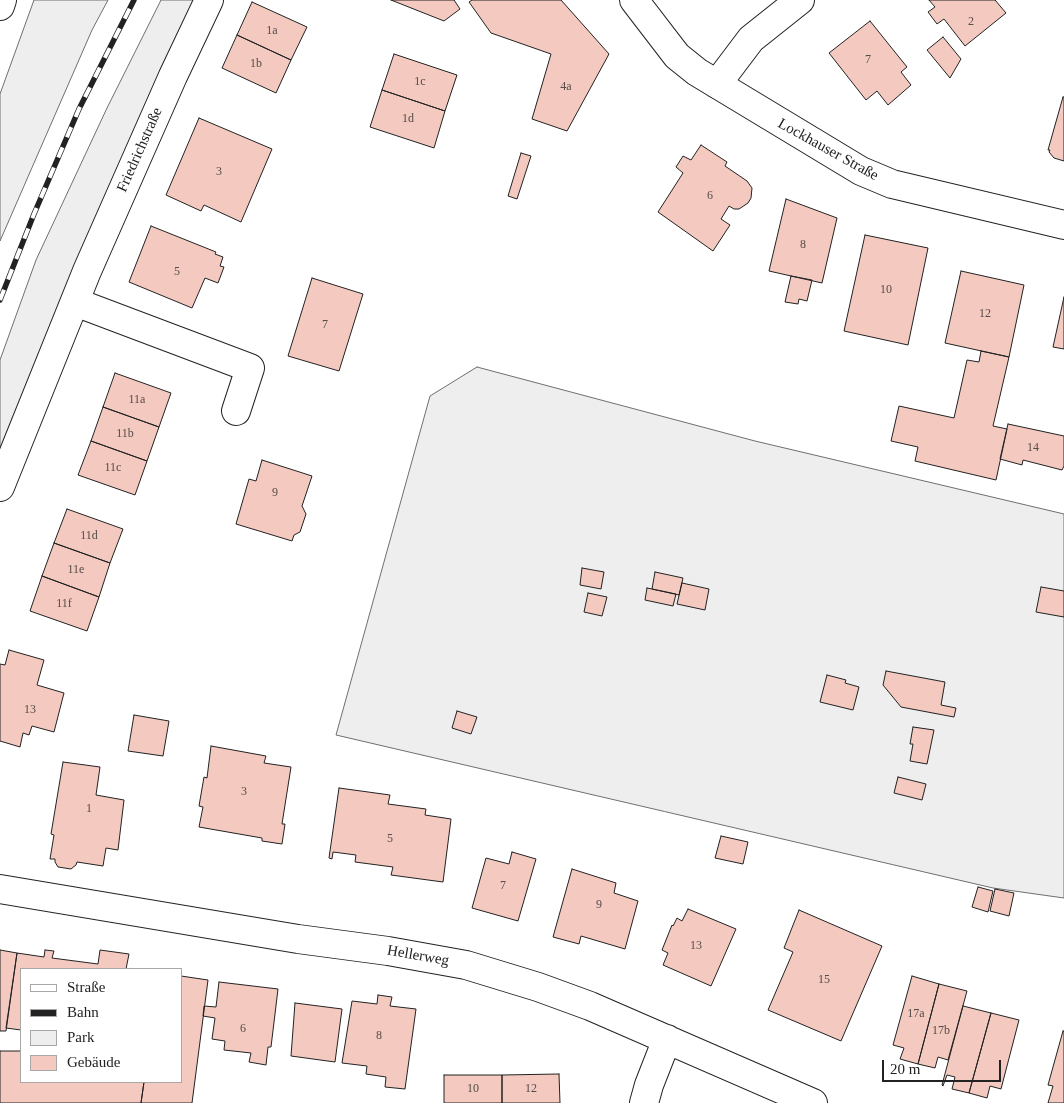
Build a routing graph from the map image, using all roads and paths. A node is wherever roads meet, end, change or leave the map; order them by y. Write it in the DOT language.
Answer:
graph roads {
  1 [pos="2,0"];
  2 [pos="209,0"];
  3 [pos="634,0"];
  4 [pos="800,0"];
  5 [pos="0,6"];
  6 [pos="717,84"];
  7 [pos="1064,225"];
  8 [pos="75,302"];
  9 [pos="236,410"];
  10 [pos="0,486"];
  11 [pos="0,888"];
  12 [pos="667,1038"];
  13 [pos="644,1103"];
  14 [pos="813,1103"];
  1 -- 5 [label="street"];
  2 -- 8 [label="street, Friedrichstraße"];
  3 -- 6 [label="street, Lockhauser Straße"];
  4 -- 6 [label="street"];
  6 -- 7 [label="street, Lockhauser Straße"];
  8 -- 9 [label="street"];
  8 -- 10 [label="street, Friedrichstraße"];
  11 -- 12 [label="street, Hellerweg"];
  12 -- 13 [label="street"];
  12 -- 14 [label="street, Hellerweg"];
}
